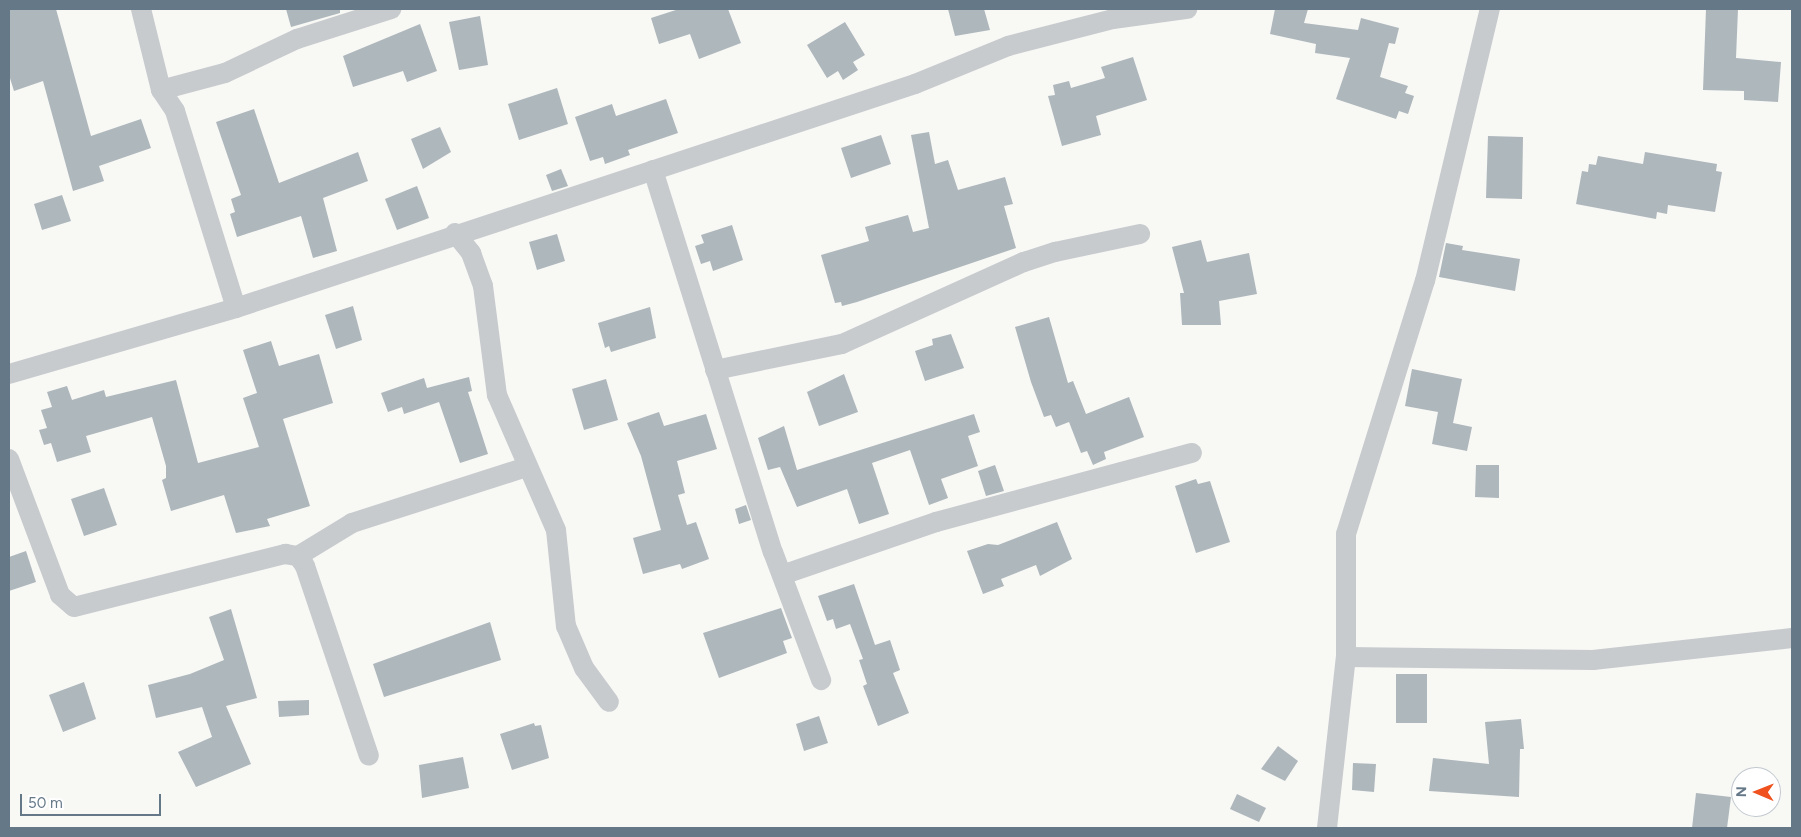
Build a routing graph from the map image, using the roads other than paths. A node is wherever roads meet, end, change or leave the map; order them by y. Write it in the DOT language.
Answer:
graph roads {
  1 [pos="141,9"];
  2 [pos="391,9"];
  3 [pos="1187,9"];
  4 [pos="1490,9"];
  5 [pos="161,90"];
  6 [pos="653,170"];
  7 [pos="455,233"];
  8 [pos="1140,234"];
  9 [pos="236,308"];
  10 [pos="715,370"];
  11 [pos="9,374"];
  12 [pos="1192,453"];
  13 [pos="9,459"];
  14 [pos="526,467"];
  15 [pos="298,556"];
  16 [pos="782,575"];
  17 [pos="1792,638"];
  18 [pos="1346,657"];
  19 [pos="821,680"];
  20 [pos="609,702"];
  21 [pos="370,756"];
  22 [pos="1326,828"];
  1 -- 5 [label="street"];
  2 -- 5 [label="street"];
  3 -- 6 [label="street"];
  4 -- 18 [label="street"];
  5 -- 9 [label="street"];
  6 -- 7 [label="street"];
  6 -- 10 [label="street"];
  7 -- 9 [label="street"];
  7 -- 14 [label="street"];
  8 -- 10 [label="street"];
  9 -- 11 [label="street"];
  10 -- 16 [label="street"];
  12 -- 16 [label="street"];
  13 -- 15 [label="street"];
  14 -- 15 [label="street"];
  14 -- 20 [label="street"];
  15 -- 21 [label="street"];
  16 -- 19 [label="street"];
  17 -- 18 [label="street"];
  18 -- 22 [label="street"];
}
